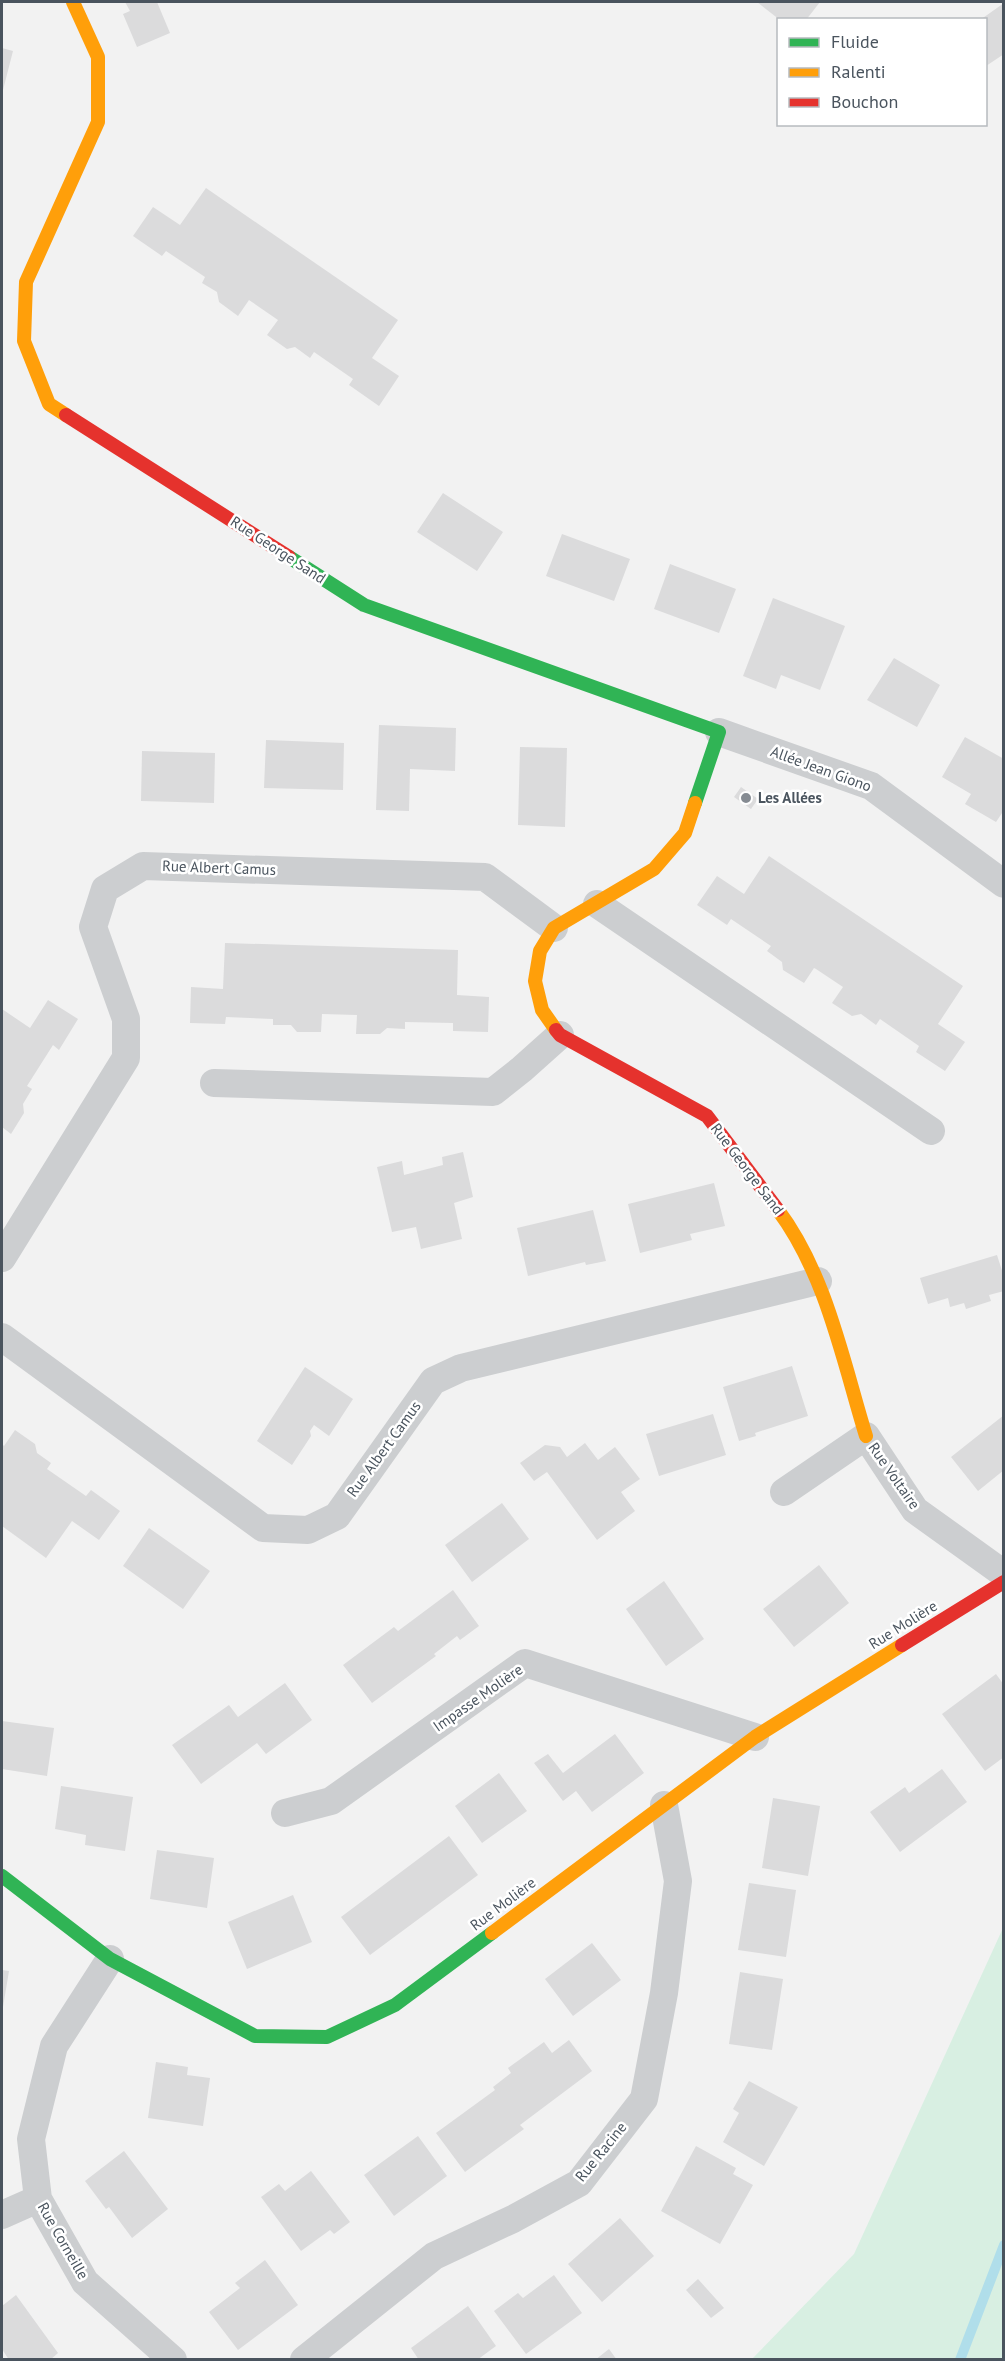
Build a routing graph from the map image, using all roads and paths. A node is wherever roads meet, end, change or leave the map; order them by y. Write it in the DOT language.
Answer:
graph roads {
  1 [pos="73,2"];
  2 [pos="718,732"];
  3 [pos="1004,884"];
  4 [pos="597,904"];
  5 [pos="554,928"];
  6 [pos="561,1035"];
  7 [pos="214,1083"];
  8 [pos="931,1131"];
  9 [pos="2,1257"];
  10 [pos="818,1281"];
  11 [pos="2,1337"];
  12 [pos="866,1436"];
  13 [pos="784,1492"];
  14 [pos="1004,1574"];
  15 [pos="1004,1582"];
  16 [pos="755,1737"];
  17 [pos="664,1805"];
  18 [pos="285,1813"];
  19 [pos="2,1876"];
  20 [pos="110,1959"];
  21 [pos="38,2199"];
  22 [pos="2,2215"];
  23 [pos="173,2360"];
  24 [pos="304,2360"];
  1 -- 2 [label="street, Rue George Sand"];
  2 -- 3 [label="street, Allée Jean Giono"];
  2 -- 4 [label="street"];
  4 -- 5 [label="street"];
  4 -- 8 [label="street"];
  5 -- 6 [label="street, Rue George Sand"];
  5 -- 9 [label="street, Rue Albert Camus"];
  6 -- 7 [label="street"];
  6 -- 10 [label="street, Rue George Sand"];
  10 -- 11 [label="street, Rue Albert Camus"];
  10 -- 12 [label="street, Rue George Sand"];
  12 -- 13 [label="street, Rue Voltaire"];
  12 -- 14 [label="street, Rue Voltaire"];
  15 -- 16 [label="street, Rue Molière"];
  16 -- 17 [label="street, Rue Molière"];
  16 -- 18 [label="street, Impasse Molière"];
  17 -- 20 [label="street, Rue Molière"];
  17 -- 24 [label="street, Rue Racine"];
  19 -- 20 [label="street, Rue Molière"];
  20 -- 21 [label="street, Rue Corneille"];
  21 -- 22 [label="street"];
  21 -- 23 [label="street, Rue Corneille"];
}
